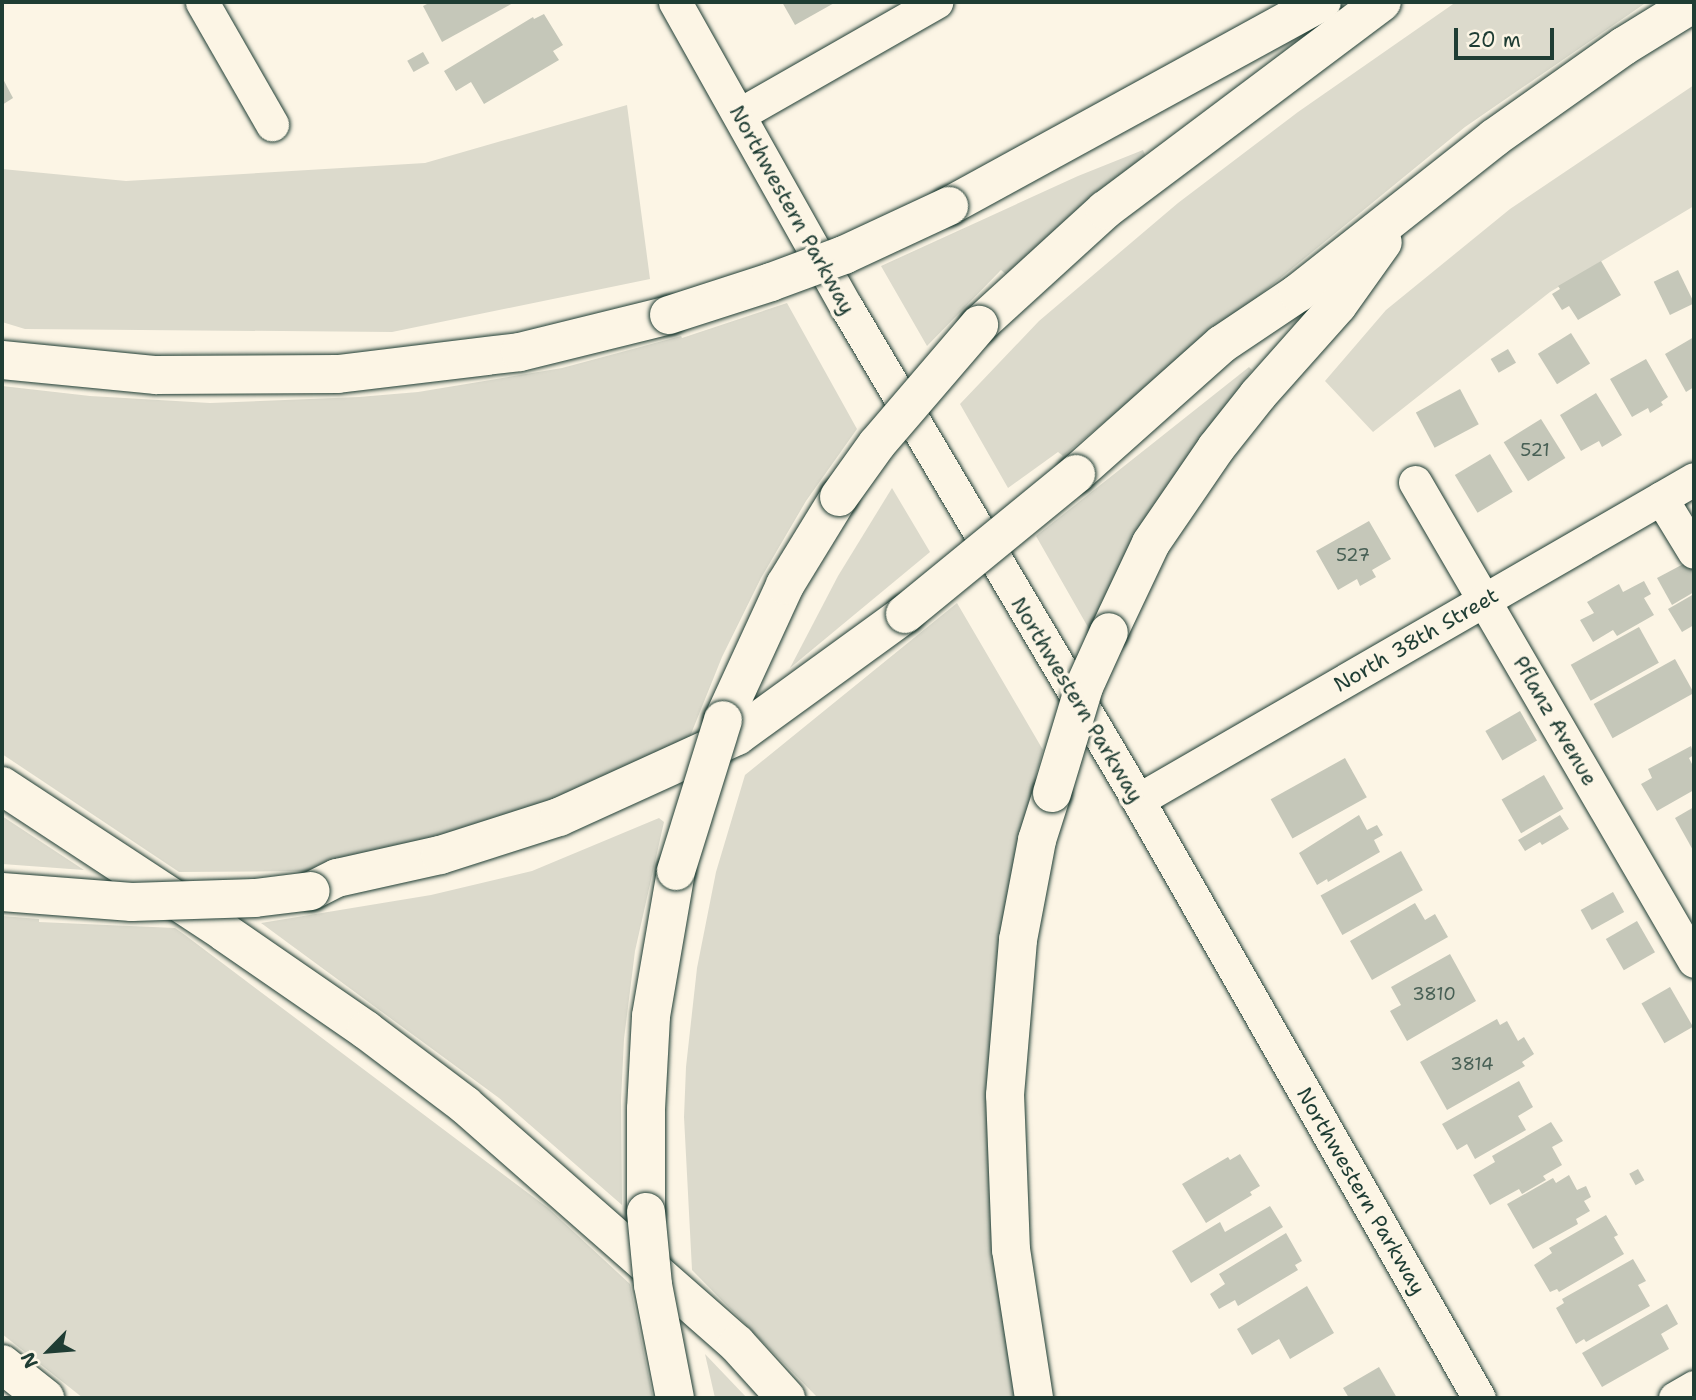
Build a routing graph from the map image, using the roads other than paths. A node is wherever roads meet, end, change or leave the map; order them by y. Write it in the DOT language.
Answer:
graph roads {
  1 [pos="202,2"];
  2 [pos="675,2"];
  3 [pos="936,2"];
  4 [pos="1322,2"];
  5 [pos="1382,2"];
  6 [pos="1694,3"];
  7 [pos="740,114"];
  8 [pos="272,124"];
  9 [pos="1411,204"];
  10 [pos="2,360"];
  11 [pos="1694,479"];
  12 [pos="1415,482"];
  13 [pos="1661,498"];
  14 [pos="1694,552"];
  15 [pos="1484,600"];
  16 [pos="2,786"];
  17 [pos="1138,800"];
  18 [pos="2,806"];
  19 [pos="2,892"];
  20 [pos="1694,961"];
  21 [pos="2,1364"];
  22 [pos="1694,1387"];
  23 [pos="45,1398"];
  24 [pos="675,1398"];
  25 [pos="758,1398"];
  26 [pos="786,1398"];
  27 [pos="1034,1398"];
  28 [pos="1479,1398"];
  29 [pos="1675,1398"];
  1 -- 8 [label="street"];
  2 -- 7 [label="street, Northwestern Parkway"];
  3 -- 7 [label="street"];
  4 -- 10 [label="highway, bridge"];
  5 -- 24 [label="highway, bridge"];
  6 -- 9 [label="highway"];
  7 -- 17 [label="street, Northwestern Parkway"];
  9 -- 19 [label="highway, bridge"];
  9 -- 27 [label="highway, bridge"];
  11 -- 13 [label="street, North 38th Street"];
  12 -- 15 [label="street, Pflanz Avenue"];
  13 -- 14 [label="street"];
  13 -- 15 [label="street, North 38th Street"];
  15 -- 17 [label="street, North 38th Street"];
  15 -- 20 [label="street, Pflanz Avenue"];
  16 -- 26 [label="highway"];
  17 -- 28 [label="street, Northwestern Parkway"];
  18 -- 25 [label="highway"];
  21 -- 23 [label="highway"];
  22 -- 29 [label="street"];
}
